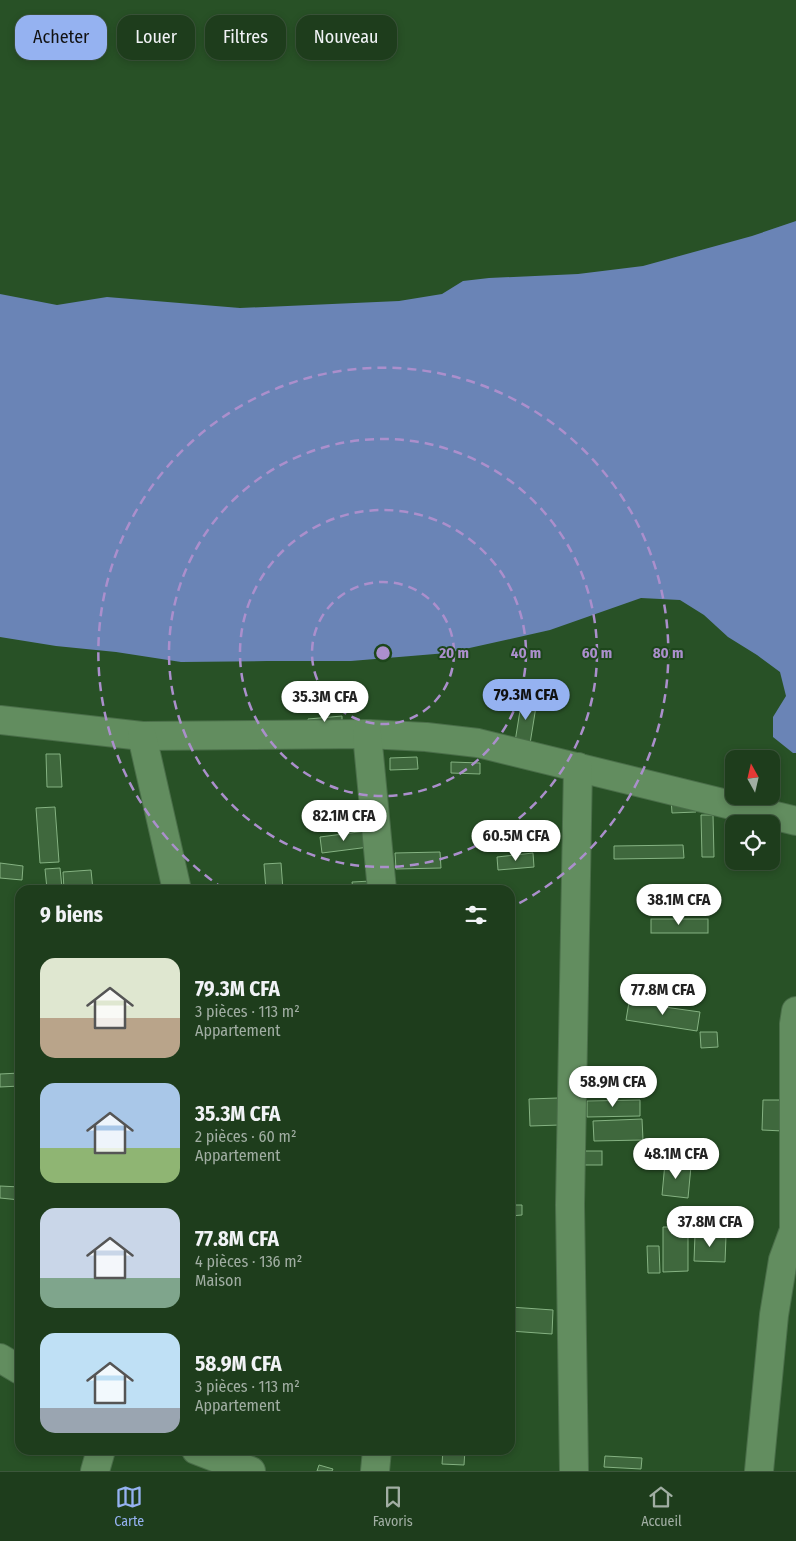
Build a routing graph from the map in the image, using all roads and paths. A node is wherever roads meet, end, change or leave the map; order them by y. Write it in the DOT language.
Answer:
graph roads {
  1 [pos="0,720"];
  2 [pos="366,734"];
  3 [pos="142,736"];
  4 [pos="578,767"];
  5 [pos="796,821"];
  6 [pos="176,885"];
  7 [pos="381,885"];
  8 [pos="796,1011"];
  9 [pos="795,1230"];
  10 [pos="0,1358"];
  11 [pos="15,1367"];
  12 [pos="100,1455"];
  13 [pos="209,1455"];
  14 [pos="377,1455"];
  15 [pos="95,1471"];
  16 [pos="251,1471"];
  17 [pos="375,1471"];
  18 [pos="574,1471"];
  19 [pos="759,1471"];
  1 -- 3 [label="street"];
  2 -- 3 [label="street"];
  2 -- 4 [label="street"];
  2 -- 7 [label="street"];
  3 -- 6 [label="street"];
  4 -- 5 [label="street"];
  4 -- 18 [label="street"];
  8 -- 9 [label="street"];
  9 -- 19 [label="street"];
  10 -- 11 [label="street"];
  12 -- 15 [label="street"];
  13 -- 16 [label="street"];
  14 -- 17 [label="street"];
}
